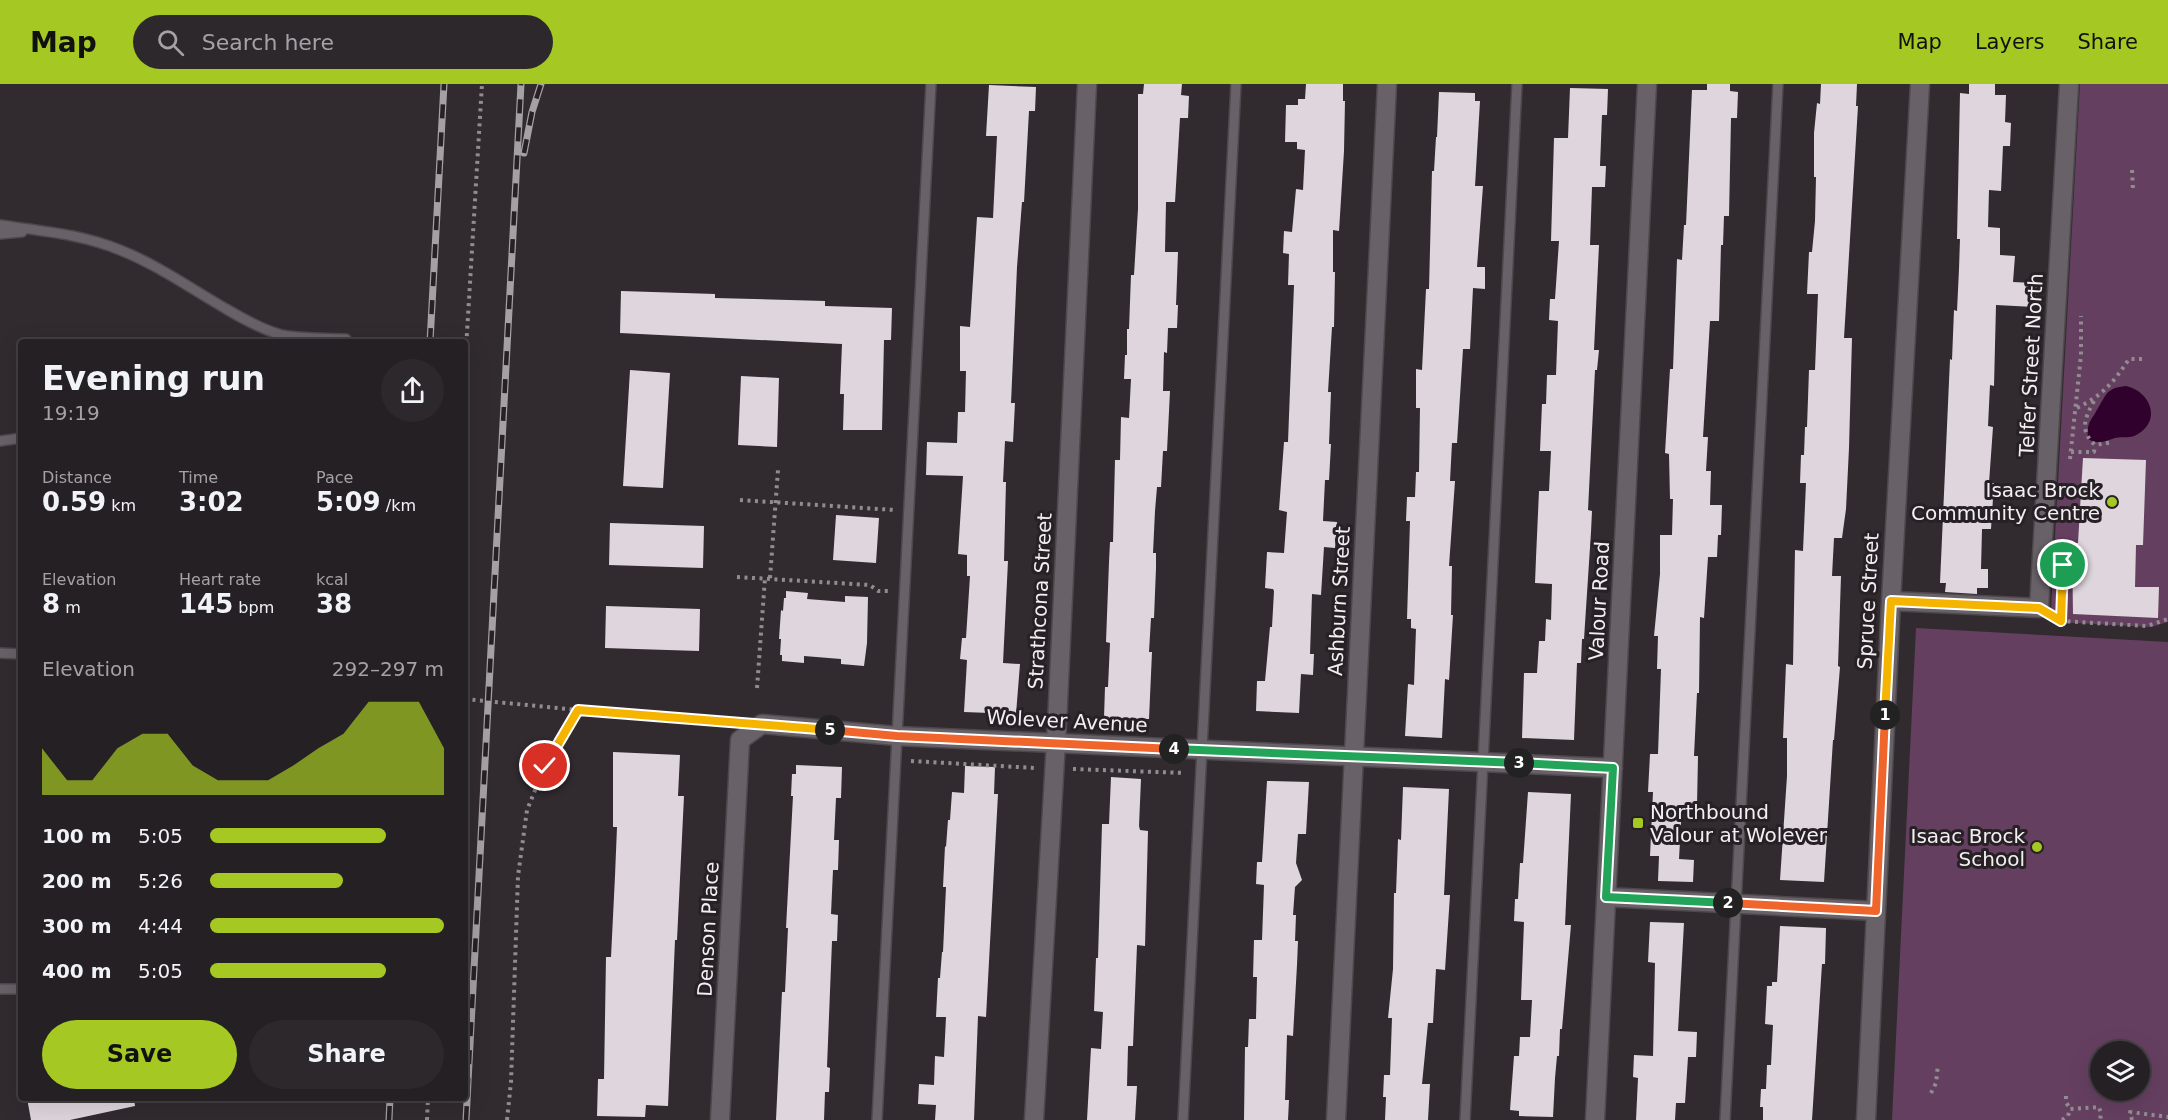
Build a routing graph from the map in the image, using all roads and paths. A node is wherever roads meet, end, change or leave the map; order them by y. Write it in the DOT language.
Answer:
graph roads {
  1 [pos="482,84"];
  2 [pos="931,84"];
  3 [pos="1087,84"];
  4 [pos="1236,84"];
  5 [pos="1387,84"];
  6 [pos="1517,84"];
  7 [pos="1647,84"];
  8 [pos="1778,84"];
  9 [pos="1920,84"];
  10 [pos="2069,84"];
  11 [pos="2132,170"];
  12 [pos="2133,190"];
  13 [pos="0,225"];
  14 [pos="37,230"];
  15 [pos="0,234"];
  16 [pos="2081,316"];
  17 [pos="346,339"];
  18 [pos="467,339"];
  19 [pos="2145,359"];
  20 [pos="2094,401"];
  21 [pos="2076,408"];
  22 [pos="18,438"];
  23 [pos="0,441"];
  24 [pos="2113,442"];
  25 [pos="2095,445"];
  26 [pos="2071,452"];
  27 [pos="2069,460"];
  28 [pos="778,470"];
  29 [pos="740,500"];
  30 [pos="776,503"];
  31 [pos="909,511"];
  32 [pos="736,577"];
  33 [pos="768,578"];
  34 [pos="904,599"];
  35 [pos="2062,599"];
  36 [pos="1891,601"];
  37 [pos="2039,608"];
  38 [pos="2168,619"];
  39 [pos="2061,621"];
  40 [pos="0,653"];
  41 [pos="18,654"];
  42 [pos="757,688"];
  43 [pos="468,699"];
  44 [pos="578,710"];
  45 [pos="762,724"];
  46 [pos="897,736"];
  47 [pos="1056,742"];
  48 [pos="1201,750"];
  49 [pos="1354,756"];
  50 [pos="1483,761"];
  51 [pos="1613,768"];
  52 [pos="1606,897"];
  53 [pos="1736,904"];
  54 [pos="1876,911"];
  55 [pos="0,989"];
  56 [pos="18,989"];
  57 [pos="1938,1065"];
  58 [pos="1931,1093"];
  59 [pos="2066,1096"];
  60 [pos="428,1101"];
  61 [pos="2070,1109"];
  62 [pos="2168,1117"];
  63 [pos="427,1120"];
  64 [pos="507,1120"];
  65 [pos="720,1120"];
  66 [pos="877,1120"];
  67 [pos="1035,1120"];
  68 [pos="1183,1120"];
  69 [pos="1336,1120"];
  70 [pos="1465,1120"];
  71 [pos="1595,1120"];
  72 [pos="1725,1120"];
  73 [pos="1866,1120"];
  74 [pos="2062,1120"];
  75 [pos="2100,1120"];
  76 [pos="2132,1120"];
  1 -- 18 [label="path"];
  2 -- 31 [label="lane"];
  3 -- 47 [label="street, Strathcona Street"];
  4 -- 48 [label="lane"];
  5 -- 49 [label="street, Ashburn Street"];
  6 -- 50 [label="lane"];
  7 -- 51 [label="street, Valour Road"];
  8 -- 53 [label="lane"];
  9 -- 36 [label="street, Spruce Street"];
  10 -- 37 [label="street, Telfer Street North"];
  11 -- 12 [label="path"];
  13 -- 14 [label="lane"];
  14 -- 15 [label="lane"];
  14 -- 17 [label="lane"];
  16 -- 21 [label="path"];
  19 -- 21 [label="path"];
  20 -- 25 [label="path"];
  21 -- 26 [label="path"];
  22 -- 23 [label="lane"];
  24 -- 25 [label="path"];
  25 -- 26 [label="path"];
  26 -- 27 [label="path"];
  28 -- 30 [label="path"];
  29 -- 30 [label="path"];
  30 -- 31 [label="path"];
  30 -- 33 [label="path"];
  31 -- 34 [label="lane"];
  32 -- 33 [label="path"];
  33 -- 34 [label="path"];
  33 -- 42 [label="path"];
  34 -- 46 [label="lane"];
  35 -- 39 [label="path"];
  36 -- 37 [label="street"];
  36 -- 54 [label="street, Spruce Street"];
  37 -- 39 [label="path"];
  38 -- 39 [label="path"];
  40 -- 41 [label="lane"];
  43 -- 44 [label="path"];
  44 -- 45 [label="path"];
  44 -- 64 [label="path"];
  45 -- 46 [label="street, Wolever Avenue"];
  45 -- 65 [label="street, Denson Place"];
  46 -- 47 [label="street, Wolever Avenue"];
  46 -- 66 [label="lane"];
  47 -- 48 [label="street, Wolever Avenue"];
  47 -- 67 [label="street, Strathcona Street"];
  48 -- 49 [label="street, Wolever Avenue"];
  48 -- 68 [label="lane"];
  49 -- 50 [label="street, Wolever Avenue"];
  49 -- 69 [label="street, Ashburn Street"];
  50 -- 51 [label="street, Wolever Avenue"];
  50 -- 70 [label="lane"];
  51 -- 52 [label="street, Valour Road"];
  52 -- 53 [label="street"];
  52 -- 71 [label="street, Valour Road"];
  53 -- 54 [label="street"];
  53 -- 72 [label="lane"];
  54 -- 73 [label="street, Spruce Street"];
  55 -- 56 [label="lane"];
  57 -- 58 [label="path"];
  59 -- 61 [label="path"];
  60 -- 63 [label="path"];
  61 -- 74 [label="path"];
  61 -- 75 [label="path"];
  62 -- 76 [label="path"];
}
